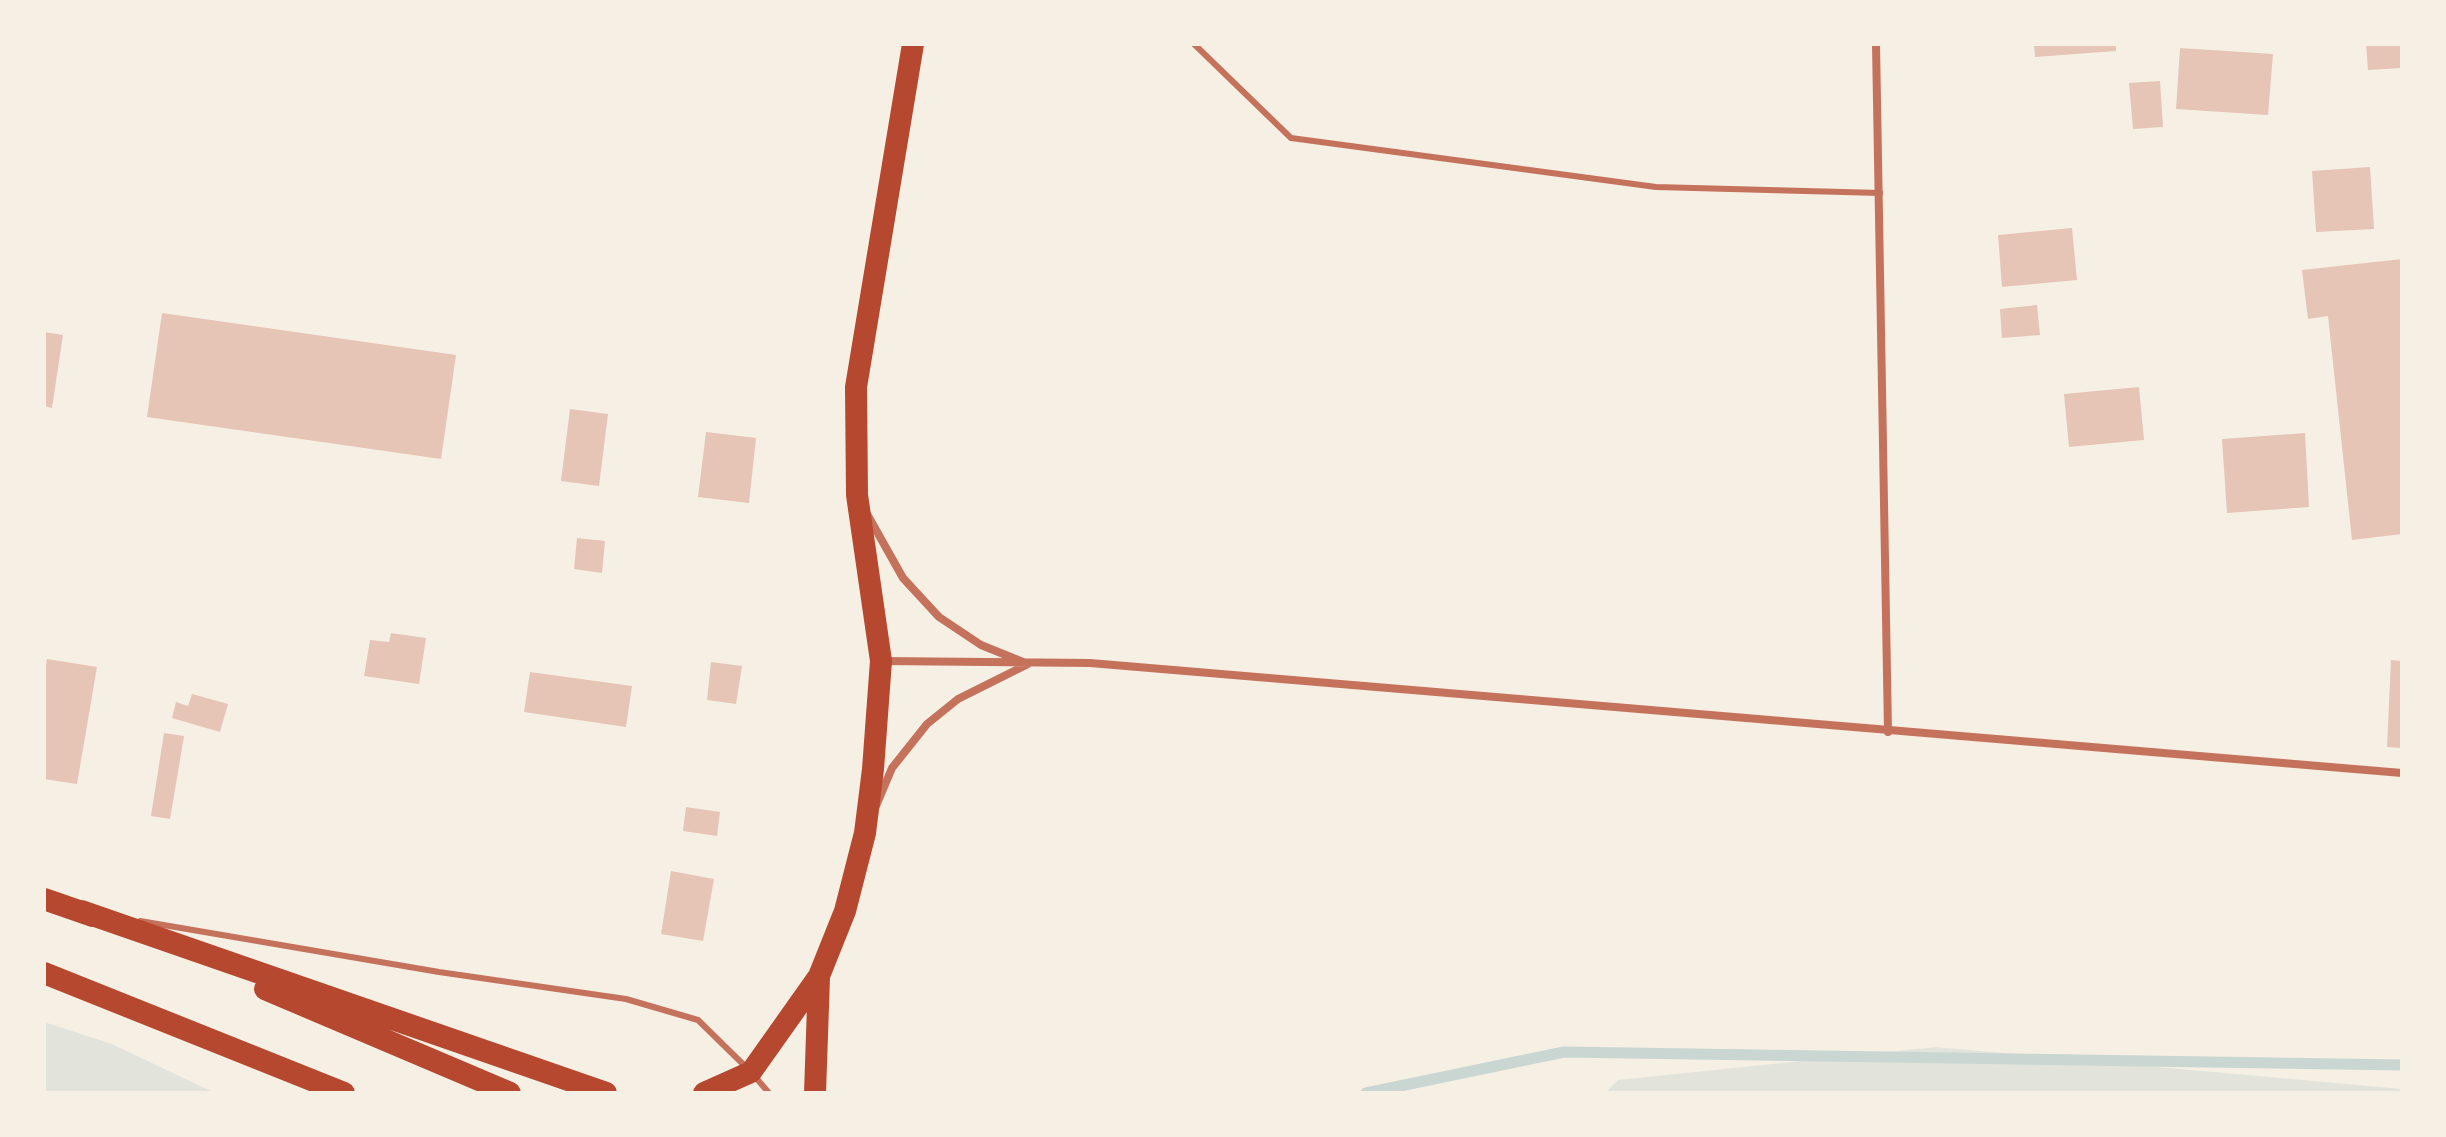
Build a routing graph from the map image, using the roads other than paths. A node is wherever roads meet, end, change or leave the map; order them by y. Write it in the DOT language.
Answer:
graph roads {
  1 [pos="913,44"];
  2 [pos="1194,44"];
  3 [pos="1876,44"];
  4 [pos="1880,193"];
  5 [pos="857,495"];
  6 [pos="881,661"];
  7 [pos="1028,664"];
  8 [pos="1888,732"];
  9 [pos="2402,773"];
  10 [pos="865,833"];
  11 [pos="44,899"];
  12 [pos="81,911"];
  13 [pos="44,973"];
  14 [pos="819,976"];
  15 [pos="751,1072"];
  16 [pos="344,1093"];
  17 [pos="510,1093"];
  18 [pos="606,1093"];
  19 [pos="704,1093"];
  20 [pos="769,1093"];
  21 [pos="815,1093"];
  1 -- 5 [label="highway"];
  2 -- 4 [label="lane"];
  3 -- 4 [label="street"];
  4 -- 8 [label="street"];
  5 -- 6 [label="highway"];
  5 -- 7 [label="street"];
  6 -- 7 [label="street"];
  6 -- 10 [label="highway"];
  7 -- 8 [label="street"];
  7 -- 10 [label="street"];
  8 -- 9 [label="street"];
  10 -- 14 [label="highway"];
  11 -- 12 [label="highway"];
  12 -- 15 [label="lane"];
  12 -- 17 [label="highway"];
  12 -- 18 [label="highway"];
  13 -- 16 [label="highway"];
  14 -- 15 [label="highway"];
  14 -- 21 [label="highway"];
  15 -- 19 [label="highway"];
  15 -- 20 [label="lane"];
}
